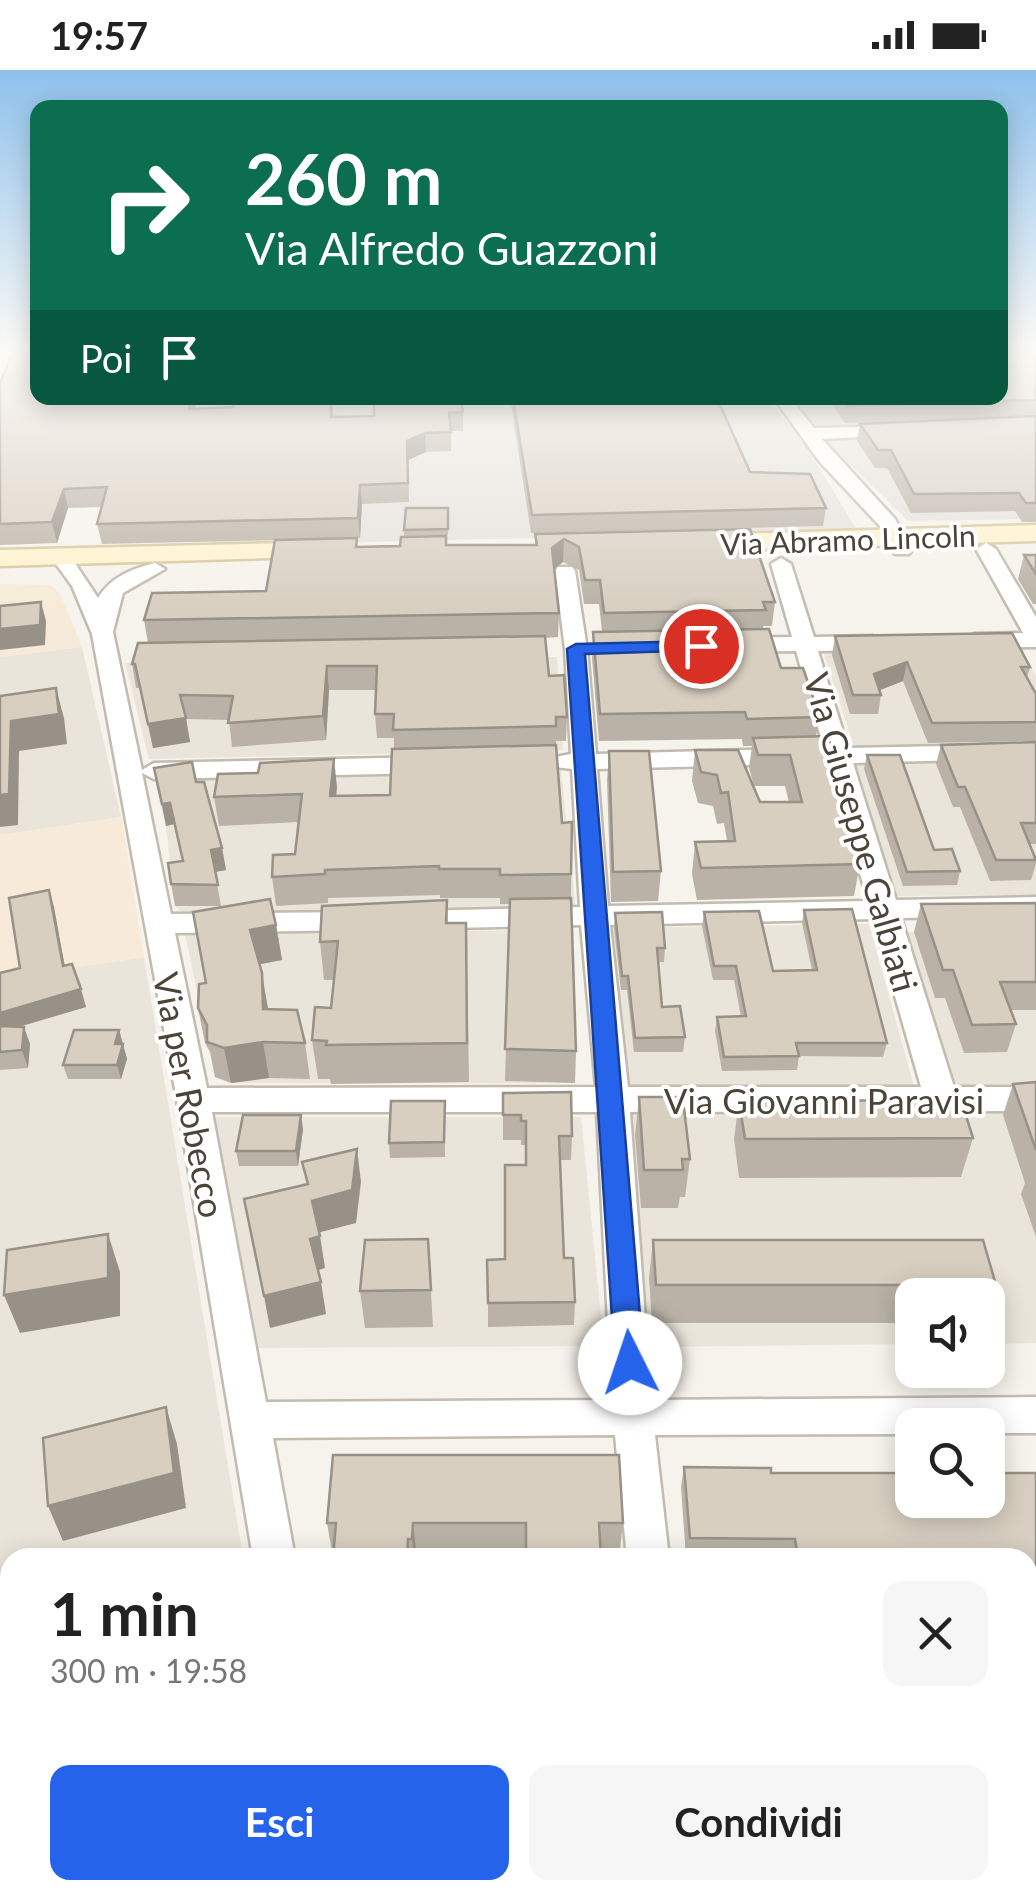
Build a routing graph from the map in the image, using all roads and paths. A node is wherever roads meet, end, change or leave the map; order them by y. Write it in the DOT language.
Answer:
graph roads {
  1 [pos="810,437"];
  2 [pos="1036,536"];
  3 [pos="899,544"];
  4 [pos="1036,547"];
  5 [pos="986,549"];
  6 [pos="677,550"];
  7 [pos="562,556"];
  8 [pos="0,558"];
  9 [pos="68,564"];
  10 [pos="782,564"];
  11 [pos="155,569"];
  12 [pos="0,573"];
  13 [pos="1036,638"];
  14 [pos="900,642"];
  15 [pos="958,642"];
  16 [pos="808,644"];
  17 [pos="710,646"];
  18 [pos="112,649"];
  19 [pos="1036,752"];
  20 [pos="836,756"];
  21 [pos="548,762"];
  22 [pos="582,762"];
  23 [pos="450,764"];
  24 [pos="132,771"];
  25 [pos="1036,906"];
  26 [pos="883,909"];
  27 [pos="594,917"];
  28 [pos="158,924"];
  29 [pos="942,1099"];
  30 [pos="1036,1099"];
  31 [pos="193,1100"];
  32 [pos="613,1101"];
  33 [pos="1036,1415"];
  34 [pos="633,1418"];
  35 [pos="249,1420"];
  36 [pos="272,1548"];
  37 [pos="647,1548"];
  1 -- 3 [label="street"];
  2 -- 3 [label="main road, Via Abramo Lincoln"];
  2 -- 5 [label="main road"];
  3 -- 5 [label="main road, Via Abramo Lincoln"];
  3 -- 6 [label="main road, Via Abramo Lincoln"];
  4 -- 5 [label="main road, Via Abramo Lincoln"];
  5 -- 13 [label="street"];
  7 -- 22 [label="street"];
  8 -- 9 [label="main road"];
  9 -- 11 [label="main road"];
  9 -- 11 [label="main road"];
  9 -- 12 [label="main road"];
  9 -- 18 [label="street, Via per Robecco"];
  10 -- 16 [label="street, Via Giuseppe Galbiati"];
  11 -- 18 [label="street, Via per Robecco"];
  13 -- 15 [label="street"];
  14 -- 16 [label="street"];
  16 -- 17 [label="street"];
  16 -- 20 [label="street, Via Giuseppe Galbiati"];
  18 -- 24 [label="street, Via per Robecco"];
  19 -- 20 [label="street"];
  20 -- 22 [label="street"];
  20 -- 26 [label="street, Via Giuseppe Galbiati"];
  21 -- 22 [label="street"];
  22 -- 27 [label="street"];
  23 -- 24 [label="street"];
  24 -- 28 [label="street, Via per Robecco"];
  25 -- 26 [label="street"];
  26 -- 27 [label="street"];
  26 -- 29 [label="street, Via Giuseppe Galbiati"];
  27 -- 28 [label="street"];
  27 -- 32 [label="street"];
  28 -- 31 [label="street, Via per Robecco"];
  29 -- 30 [label="street, Via Giovanni Paravisi"];
  29 -- 32 [label="street, Via Giovanni Paravisi"];
  31 -- 32 [label="street, Via Giovanni Paravisi"];
  31 -- 35 [label="street, Via per Robecco"];
  32 -- 34 [label="street"];
  33 -- 34 [label="street"];
  34 -- 35 [label="street"];
  34 -- 37 [label="street"];
  35 -- 36 [label="street, Via per Robecco"];
}
